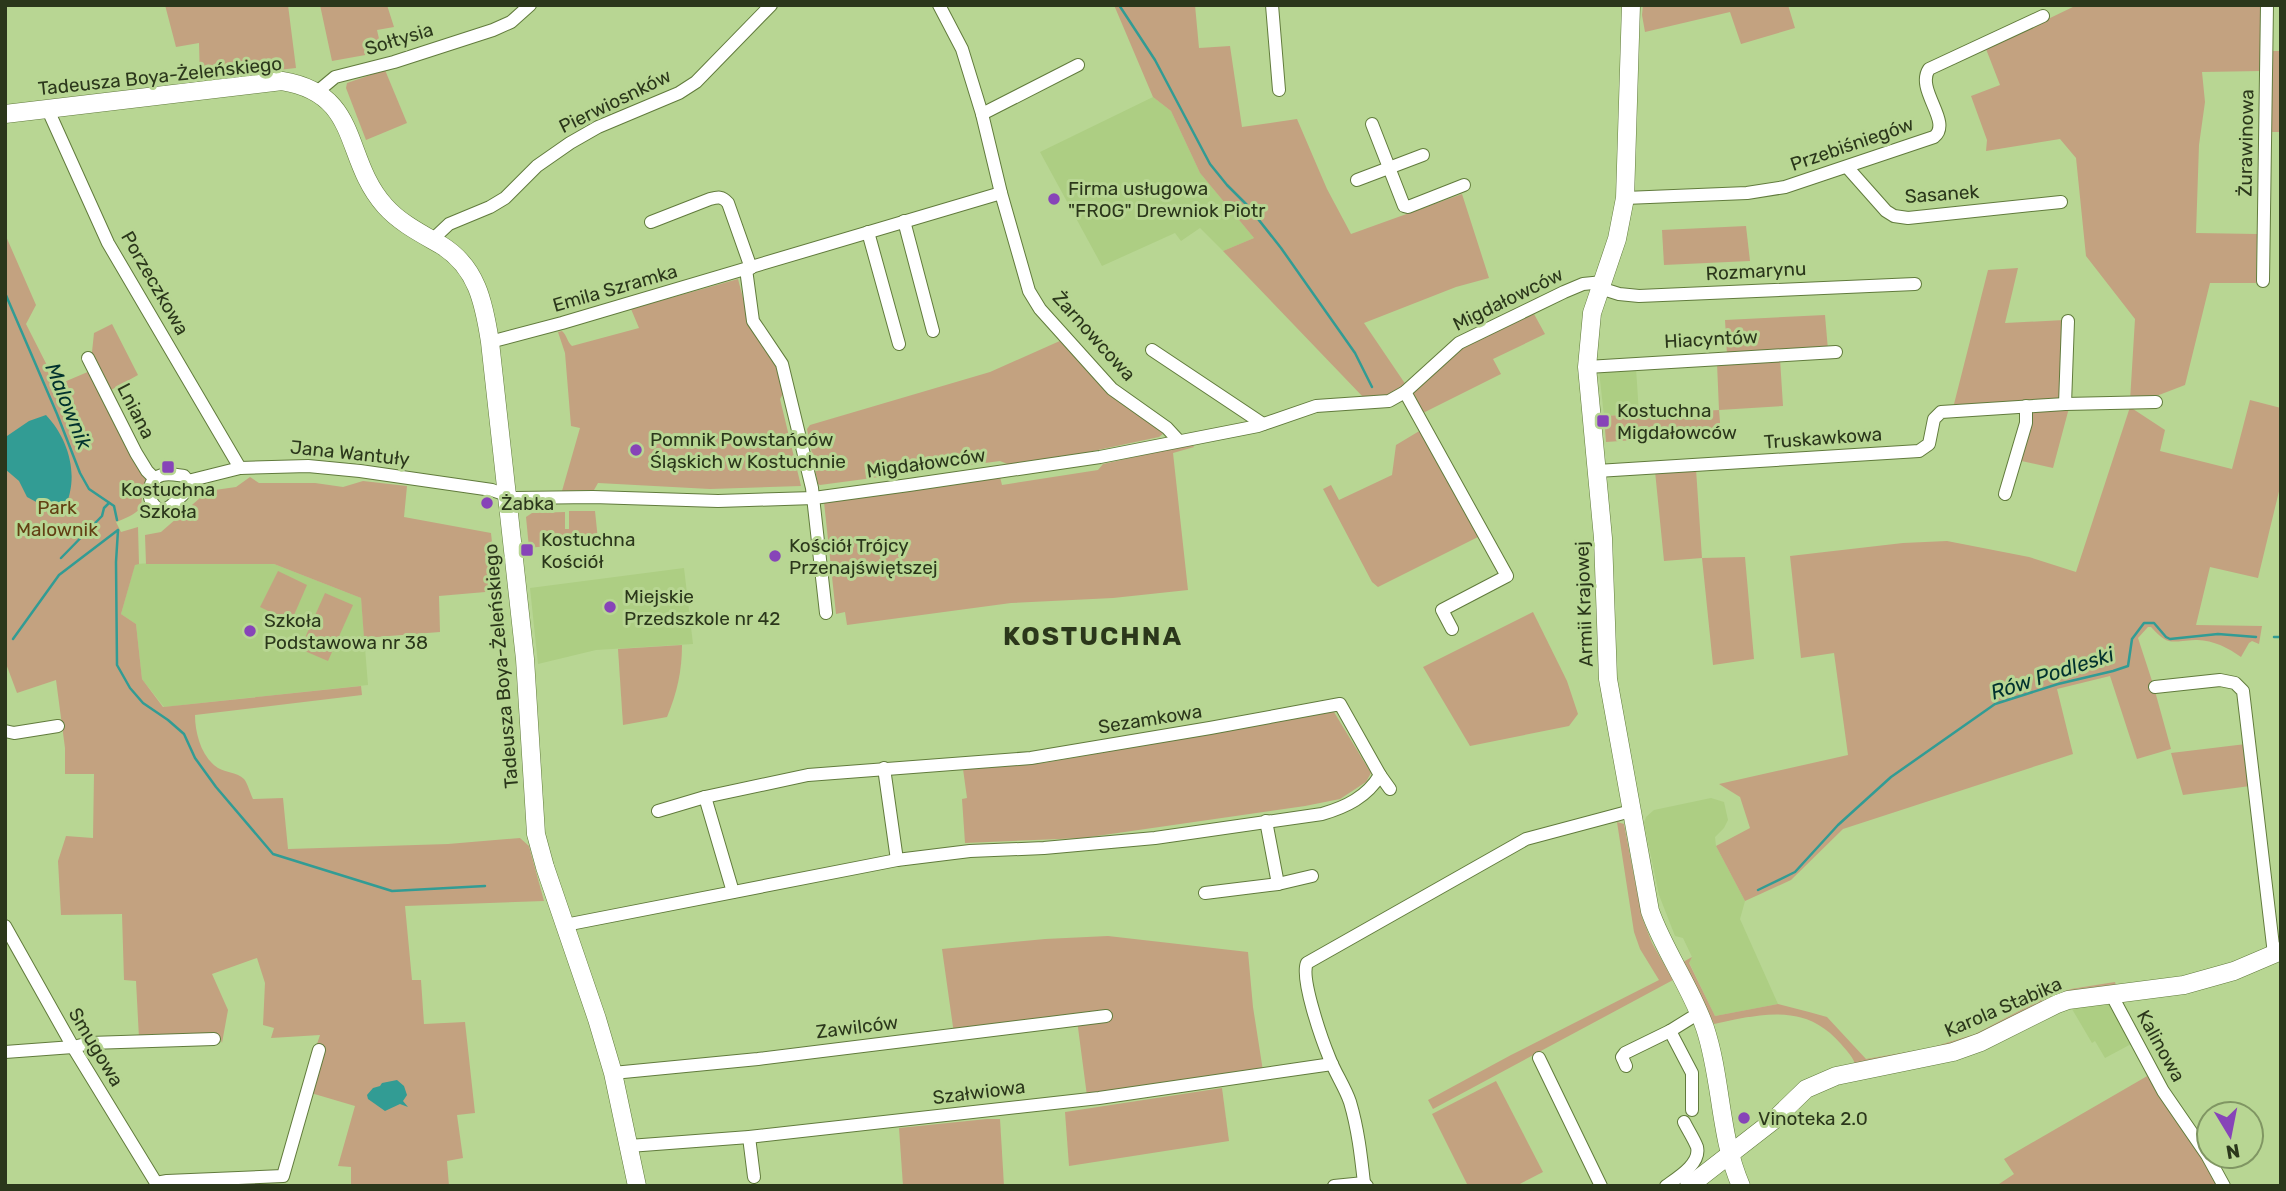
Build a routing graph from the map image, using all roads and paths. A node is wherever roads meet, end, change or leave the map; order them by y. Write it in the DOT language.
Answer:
graph roads {
  1 [pos="530,5"];
  2 [pos="771,5"];
  3 [pos="939,5"];
  4 [pos="1272,5"];
  5 [pos="1631,5"];
  6 [pos="2267,5"];
  7 [pos="2043,16"];
  8 [pos="1078,65"];
  9 [pos="1279,90"];
  10 [pos="317,92"];
  11 [pos="48,110"];
  12 [pos="5,114"];
  13 [pos="982,114"];
  14 [pos="1372,124"];
  15 [pos="1423,155"];
  16 [pos="1389,167"];
  17 [pos="1847,167"];
  18 [pos="1357,180"];
  19 [pos="1464,185"];
  20 [pos="1001,193"];
  21 [pos="1625,198"];
  22 [pos="2061,202"];
  23 [pos="904,221"];
  24 [pos="650,222"];
  25 [pos="868,232"];
  26 [pos="432,240"];
  27 [pos="748,269"];
  28 [pos="2263,281"];
  29 [pos="1914,284"];
  30 [pos="1601,285"];
  31 [pos="2068,321"];
  32 [pos="933,331"];
  33 [pos="490,341"];
  34 [pos="899,344"];
  35 [pos="1152,350"];
  36 [pos="1836,352"];
  37 [pos="88,358"];
  38 [pos="1587,367"];
  39 [pos="1405,392"];
  40 [pos="2156,402"];
  41 [pos="2065,404"];
  42 [pos="2026,406"];
  43 [pos="1264,424"];
  44 [pos="1178,440"];
  45 [pos="240,468"];
  46 [pos="1597,471"];
  47 [pos="155,479"];
  48 [pos="188,481"];
  49 [pos="2005,494"];
  50 [pos="507,495"];
  51 [pos="814,498"];
  52 [pos="826,613"];
  53 [pos="1452,629"];
  54 [pos="2155,687"];
  55 [pos="58,726"];
  56 [pos="5,731"];
  57 [pos="884,768"];
  58 [pos="1380,775"];
  59 [pos="1390,789"];
  60 [pos="705,797"];
  61 [pos="658,811"];
  62 [pos="1631,811"];
  63 [pos="1266,821"];
  64 [pos="897,860"];
  65 [pos="1312,876"];
  66 [pos="1278,884"];
  67 [pos="733,892"];
  68 [pos="1205,893"];
  69 [pos="565,925"];
  70 [pos="5,926"];
  71 [pos="2277,953"];
  72 [pos="2111,994"];
  73 [pos="1699,1013"];
  74 [pos="1106,1016"];
  75 [pos="1670,1031"];
  76 [pos="214,1039"];
  77 [pos="73,1046"];
  78 [pos="319,1049"];
  79 [pos="5,1052"];
  80 [pos="1539,1058"];
  81 [pos="1332,1064"];
  82 [pos="1626,1066"];
  83 [pos="613,1073"];
  84 [pos="1692,1110"];
  85 [pos="1684,1122"];
  86 [pos="749,1138"];
  87 [pos="629,1146"];
  88 [pos="1730,1156"];
  89 [pos="754,1177"];
  90 [pos="157,1184"];
  91 [pos="1365,1185"];
  92 [pos="637,1186"];
  93 [pos="1334,1186"];
  94 [pos="1601,1186"];
  95 [pos="1666,1186"];
  96 [pos="1689,1186"];
  97 [pos="1706,1186"];
  98 [pos="1741,1186"];
  99 [pos="2224,1186"];
  1 -- 10 [label="street, Sołtysia"];
  2 -- 26 [label="street, Pierwiosnków"];
  3 -- 13 [label="street, Żarnowcowa"];
  4 -- 9 [label="street"];
  5 -- 21 [label="street, Armii Krajowej"];
  6 -- 28 [label="street, Żurawinowa"];
  7 -- 17 [label="street, Przebiśniegów"];
  8 -- 13 [label="street"];
  10 -- 11 [label="street, Tadeusza Boya-Żeleńskiego"];
  10 -- 26 [label="street, Tadeusza Boya-Żeleńskiego"];
  11 -- 12 [label="street, Tadeusza Boya-Żeleńskiego"];
  11 -- 45 [label="street, Porzeczkowa"];
  13 -- 20 [label="street, Żarnowcowa"];
  14 -- 16 [label="street"];
  15 -- 16 [label="street"];
  16 -- 18 [label="street"];
  16 -- 19 [label="street"];
  17 -- 21 [label="street, Przebiśniegów"];
  17 -- 22 [label="street, Sasanek"];
  20 -- 23 [label="street, Emila Szramka"];
  20 -- 44 [label="street, Żarnowcowa"];
  21 -- 30 [label="street, Armii Krajowej"];
  23 -- 25 [label="street, Emila Szramka"];
  23 -- 32 [label="street"];
  24 -- 27 [label="street"];
  25 -- 27 [label="street, Emila Szramka"];
  25 -- 34 [label="street"];
  26 -- 33 [label="street, Tadeusza Boya-Żeleńskiego"];
  27 -- 33 [label="street, Emila Szramka"];
  27 -- 51 [label="street"];
  29 -- 30 [label="street, Rozmarynu"];
  30 -- 38 [label="street, Armii Krajowej"];
  30 -- 39 [label="street, Migdałowców"];
  31 -- 41 [label="street"];
  33 -- 50 [label="street, Tadeusza Boya-Żeleńskiego"];
  35 -- 43 [label="street"];
  36 -- 38 [label="street, Hiacyntów"];
  37 -- 47 [label="street, Lniana"];
  38 -- 46 [label="street, Armii Krajowej"];
  39 -- 43 [label="street, Migdałowców"];
  39 -- 53 [label="street"];
  40 -- 41 [label="street, Truskawkowa"];
  41 -- 42 [label="street, Truskawkowa"];
  42 -- 46 [label="street, Truskawkowa"];
  42 -- 49 [label="street"];
  43 -- 44 [label="street, Migdałowców"];
  44 -- 51 [label="street, Migdałowców"];
  45 -- 48 [label="street, Jana Wantuły"];
  45 -- 50 [label="street, Jana Wantuły"];
  46 -- 62 [label="street, Armii Krajowej"];
  47 -- 48 [label="street, Jana Wantuły"];
  47 -- 48 [label="street"];
  50 -- 51 [label="street, Migdałowców"];
  50 -- 69 [label="street, Tadeusza Boya-Żeleńskiego"];
  51 -- 52 [label="street"];
  54 -- 71 [label="street, Karola Stabika"];
  55 -- 56 [label="street"];
  57 -- 58 [label="street, Sezamkowa"];
  57 -- 60 [label="street, Sezamkowa"];
  57 -- 64 [label="street"];
  58 -- 59 [label="street, Sezamkowa"];
  58 -- 63 [label="street"];
  60 -- 61 [label="street, Sezamkowa"];
  60 -- 67 [label="street"];
  62 -- 73 [label="street, Armii Krajowej"];
  62 -- 81 [label="street"];
  63 -- 64 [label="street"];
  63 -- 66 [label="street"];
  64 -- 67 [label="street"];
  65 -- 66 [label="street"];
  66 -- 68 [label="street"];
  67 -- 69 [label="street"];
  69 -- 83 [label="street, Tadeusza Boya-Żeleńskiego"];
  70 -- 77 [label="street, Smugowa"];
  71 -- 72 [label="street, Karola Stabika"];
  72 -- 88 [label="street, Karola Stabika"];
  72 -- 99 [label="street, Kalinowa"];
  73 -- 75 [label="street"];
  73 -- 88 [label="street, Armii Krajowej"];
  74 -- 83 [label="street, Zawilców"];
  75 -- 82 [label="street"];
  75 -- 84 [label="street"];
  76 -- 77 [label="street"];
  77 -- 79 [label="street"];
  77 -- 90 [label="street, Smugowa"];
  78 -- 90 [label="street"];
  80 -- 94 [label="street"];
  81 -- 86 [label="street, Szałwiowa"];
  81 -- 91 [label="street"];
  83 -- 87 [label="street, Tadeusza Boya-Żeleńskiego"];
  85 -- 95 [label="street"];
  86 -- 87 [label="street, Szałwiowa"];
  86 -- 89 [label="street"];
  87 -- 92 [label="street, Tadeusza Boya-Żeleńskiego"];
  88 -- 96 [label="street"];
  88 -- 97 [label="street"];
  88 -- 98 [label="street, Armii Krajowej"];
  91 -- 93 [label="street"];
}
